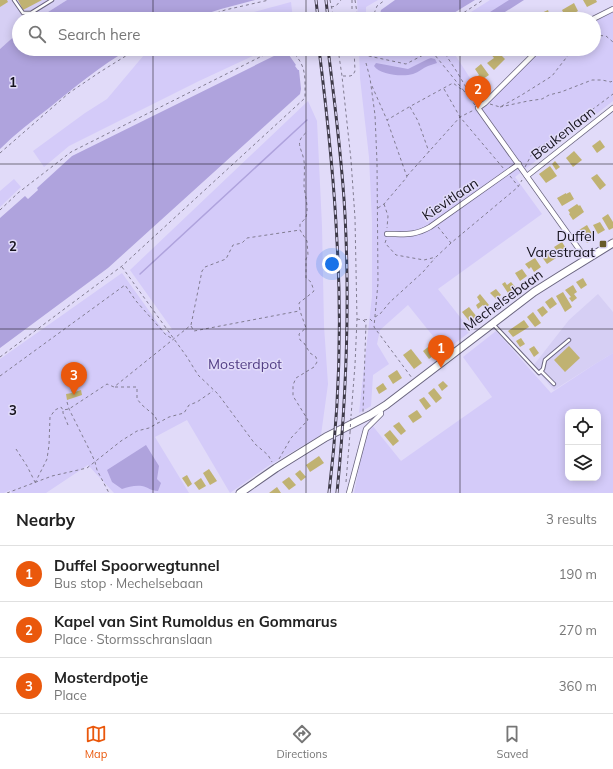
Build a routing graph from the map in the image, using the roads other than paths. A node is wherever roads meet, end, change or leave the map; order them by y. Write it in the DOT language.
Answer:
graph roads {
  1 [pos="14,0"];
  2 [pos="52,0"];
  3 [pos="613,10"];
  4 [pos="22,12"];
  5 [pos="33,12"];
  6 [pos="601,15"];
  7 [pos="532,56"];
  8 [pos="613,108"];
  9 [pos="519,164"];
  10 [pos="526,173"];
  11 [pos="387,234"];
  12 [pos="613,243"];
  13 [pos="586,259"];
  14 [pos="493,323"];
  15 [pos="569,340"];
  16 [pos="541,371"];
  17 [pos="554,384"];
  18 [pos="380,408"];
  19 [pos="240,493"];
  20 [pos="349,493"];
  1 -- 4 [label="lane"];
  2 -- 5 [label="lane"];
  3 -- 6 [label="street"];
  7 -- 9 [label="street"];
  8 -- 10 [label="street, Beukenlaan"];
  9 -- 10 [label="street"];
  9 -- 11 [label="street, Kievitlaan"];
  10 -- 13 [label="street"];
  12 -- 13 [label="main road, Mechelsebaan"];
  13 -- 14 [label="main road, Mechelsebaan"];
  14 -- 16 [label="lane"];
  14 -- 18 [label="main road, Mechelsebaan"];
  15 -- 16 [label="lane"];
  16 -- 17 [label="lane"];
  18 -- 19 [label="main road, Mechelsebaan"];
  18 -- 20 [label="street, Mechelsebaan"];
}
